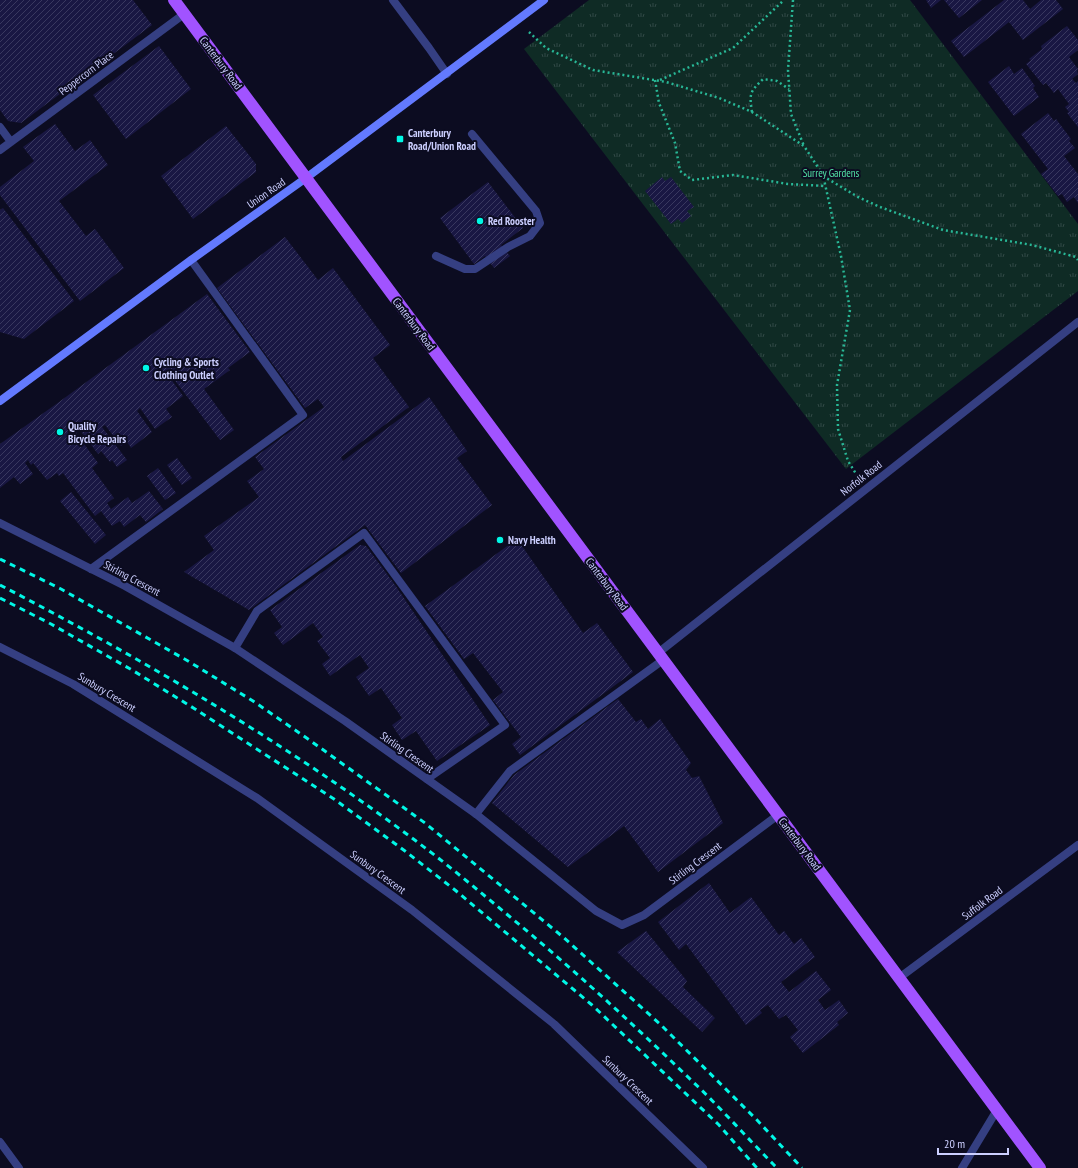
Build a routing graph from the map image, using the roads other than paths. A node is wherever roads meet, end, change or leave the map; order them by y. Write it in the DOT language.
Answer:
graph roads {
  1 [pos="174,0"];
  2 [pos="393,0"];
  3 [pos="544,0"];
  4 [pos="184,14"];
  5 [pos="447,74"];
  6 [pos="0,127"];
  7 [pos="472,134"];
  8 [pos="11,142"];
  9 [pos="0,150"];
  10 [pos="306,178"];
  11 [pos="436,256"];
  12 [pos="190,260"];
  13 [pos="1078,322"];
  14 [pos="0,401"];
  15 [pos="0,523"];
  16 [pos="91,569"];
  17 [pos="0,647"];
  18 [pos="235,648"];
  19 [pos="660,656"];
  20 [pos="427,779"];
  21 [pos="476,814"];
  22 [pos="778,814"];
  23 [pos="1078,845"];
  24 [pos="899,978"];
  25 [pos="997,1110"];
  26 [pos="0,1142"];
  27 [pos="19,1168"];
  28 [pos="703,1168"];
  29 [pos="962,1168"];
  30 [pos="1040,1168"];
  1 -- 4 [label="main road, Canterbury Road"];
  2 -- 5 [label="street"];
  3 -- 5 [label="main road, Union Road"];
  4 -- 8 [label="street, Peppercorn Place"];
  4 -- 10 [label="main road, Canterbury Road"];
  5 -- 10 [label="main road, Union Road"];
  6 -- 8 [label="street"];
  7 -- 11 [label="street"];
  8 -- 9 [label="street, Peppercorn Place"];
  10 -- 12 [label="main road, Union Road"];
  10 -- 19 [label="main road, Canterbury Road"];
  12 -- 14 [label="main road, Union Road"];
  12 -- 16 [label="street"];
  13 -- 19 [label="street, Norfolk Road"];
  15 -- 16 [label="street, Stirling Crescent"];
  16 -- 18 [label="street, Stirling Crescent"];
  17 -- 28 [label="street, Sunbury Crescent"];
  18 -- 20 [label="street, Stirling Crescent"];
  18 -- 20 [label="street"];
  19 -- 21 [label="street, Norfolk Road"];
  19 -- 22 [label="main road, Canterbury Road"];
  20 -- 21 [label="street, Stirling Crescent"];
  21 -- 22 [label="street, Stirling Crescent"];
  22 -- 24 [label="main road, Canterbury Road"];
  23 -- 24 [label="street, Suffolk Road"];
  24 -- 25 [label="main road, Canterbury Road"];
  25 -- 29 [label="street"];
  25 -- 30 [label="main road, Canterbury Road"];
  26 -- 27 [label="street"];
}
